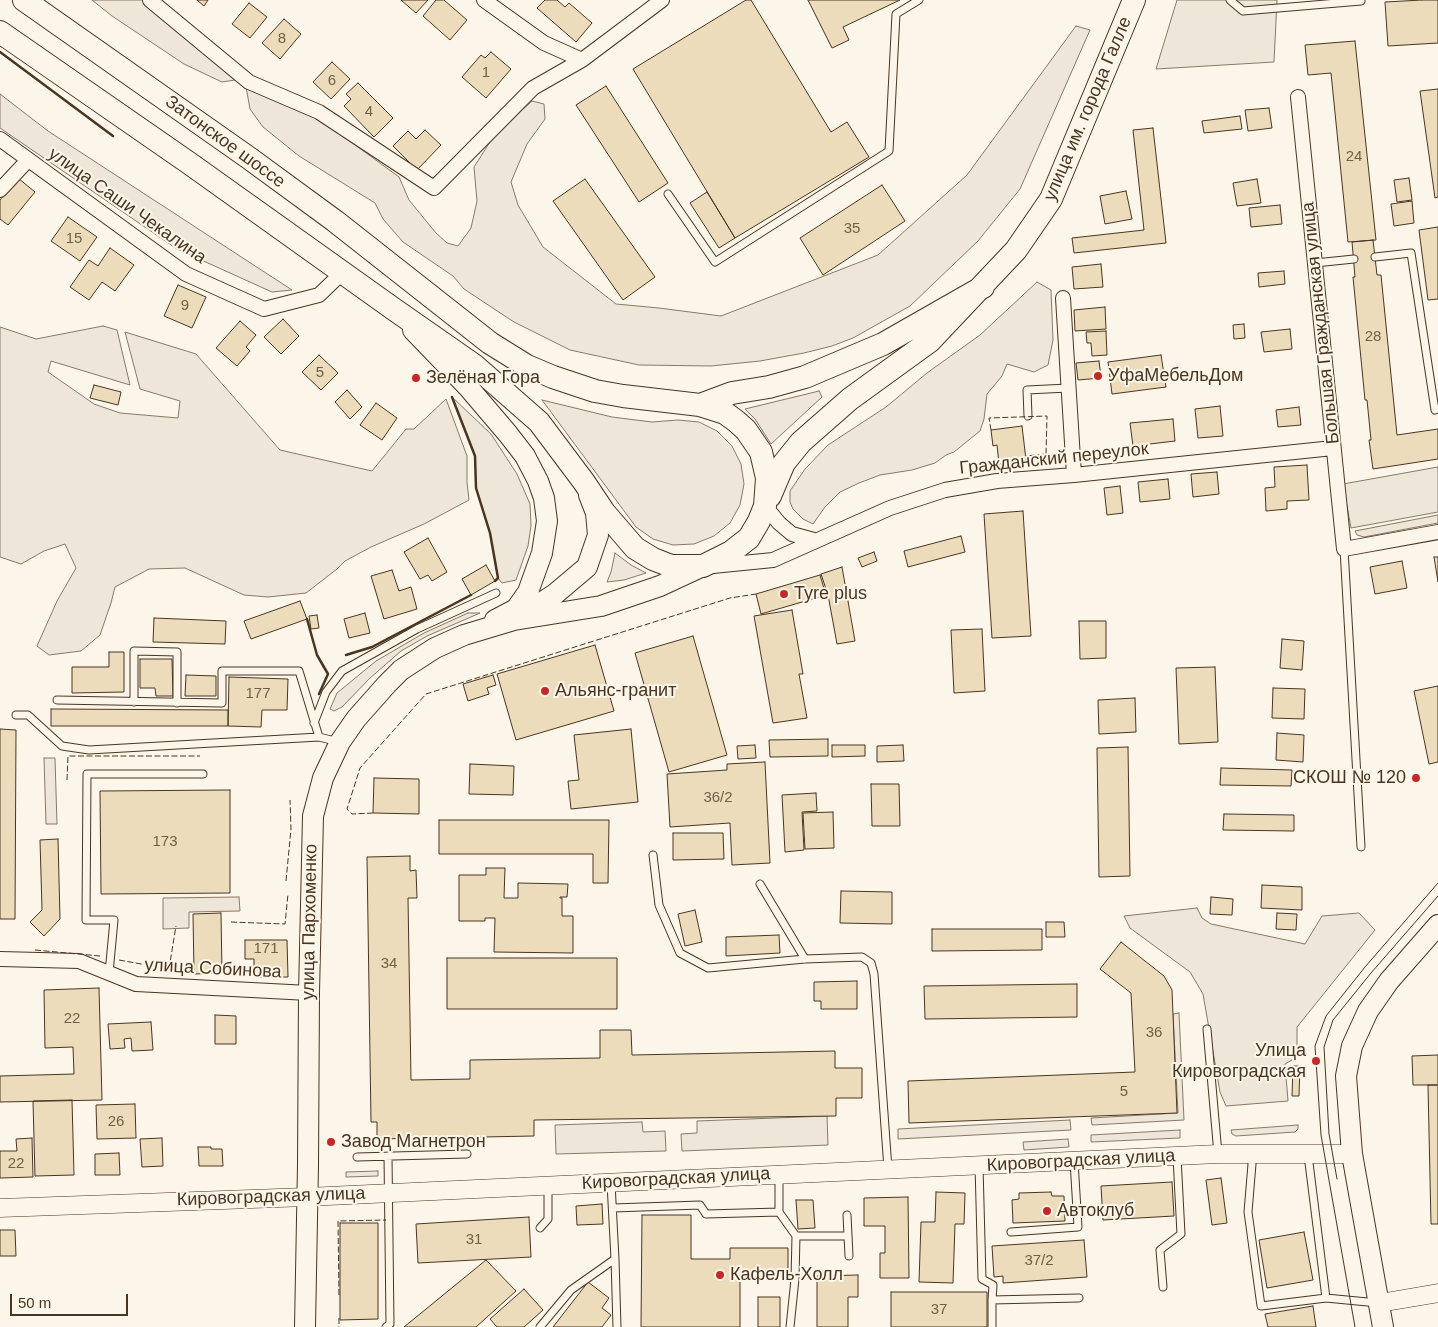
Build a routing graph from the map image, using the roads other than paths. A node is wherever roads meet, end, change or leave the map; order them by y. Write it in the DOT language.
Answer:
graph roads {
  1 [pos="24,0"];
  2 [pos="150,0"];
  3 [pos="484,0"];
  4 [pos="662,0"];
  5 [pos="919,0"];
  6 [pos="1134,0"];
  7 [pos="1230,0"];
  8 [pos="1361,1"];
  9 [pos="0,32"];
  10 [pos="582,60"];
  11 [pos="1298,96"];
  12 [pos="0,139"];
  13 [pos="28,160"];
  14 [pos="0,190"];
  15 [pos="668,194"];
  16 [pos="1375,257"];
  17 [pos="1354,260"];
  18 [pos="1315,263"];
  19 [pos="343,272"];
  20 [pos="983,287"];
  21 [pos="422,289"];
  22 [pos="1063,298"];
  23 [pos="394,310"];
  24 [pos="1068,388"];
  25 [pos="700,405"];
  26 [pos="1438,409"];
  27 [pos="1028,416"];
  28 [pos="1333,448"];
  29 [pos="1074,475"];
  30 [pos="584,482"];
  31 [pos="765,506"];
  32 [pos="1438,532"];
  33 [pos="814,540"];
  34 [pos="1344,549"];
  35 [pos="703,566"];
  36 [pos="496,593"];
  37 [pos="514,620"];
  38 [pos="464,635"];
  39 [pos="57,700"];
  40 [pos="134,702"];
  41 [pos="177,703"];
  42 [pos="16,715"];
  43 [pos="314,724"];
  44 [pos="318,737"];
  45 [pos="340,742"];
  46 [pos="203,774"];
  47 [pos="1362,847"];
  48 [pos="653,855"];
  49 [pos="760,884"];
  50 [pos="1438,925"];
  51 [pos="0,959"];
  52 [pos="805,959"];
  53 [pos="108,973"];
  54 [pos="308,993"];
  55 [pos="1207,1029"];
  56 [pos="467,1154"];
  57 [pos="1218,1154"];
  58 [pos="1308,1154"];
  59 [pos="1352,1154"];
  60 [pos="1251,1155"];
  61 [pos="388,1156"];
  62 [pos="1177,1156"];
  63 [pos="357,1157"];
  64 [pos="1074,1161"];
  65 [pos="979,1165"];
  66 [pos="888,1170"];
  67 [pos="779,1174"];
  68 [pos="611,1182"];
  69 [pos="548,1185"];
  70 [pos="388,1193"];
  71 [pos="307,1197"];
  72 [pos="0,1208"];
  73 [pos="612,1208"];
  74 [pos="779,1212"];
  75 [pos="847,1215"];
  76 [pos="540,1228"];
  77 [pos="1011,1232"];
  78 [pos="796,1236"];
  79 [pos="848,1236"];
  80 [pos="849,1256"];
  81 [pos="615,1259"];
  82 [pos="1163,1287"];
  83 [pos="1438,1293"];
  84 [pos="1079,1298"];
  85 [pos="1326,1298"];
  86 [pos="992,1300"];
  87 [pos="1380,1304"];
  88 [pos="305,1327"];
  89 [pos="386,1327"];
  90 [pos="540,1327"];
  91 [pos="617,1327"];
  92 [pos="790,1327"];
  93 [pos="992,1327"];
  94 [pos="1384,1327"];
  1 -- 21 [label="main road, Затонское шоссе"];
  2 -- 10 [label="street"];
  3 -- 10 [label="street"];
  4 -- 10 [label="street"];
  5 -- 15 [label="lane"];
  6 -- 20 [label="main road, улица им. города Галле"];
  7 -- 8 [label="lane"];
  9 -- 19 [label="main road"];
  11 -- 18 [label="street, Большая Гражданская улица"];
  12 -- 13 [label="street, улица Саши Чекалина"];
  13 -- 14 [label="street"];
  13 -- 19 [label="street, улица Саши Чекалина"];
  16 -- 26 [label="lane"];
  17 -- 18 [label="lane"];
  18 -- 28 [label="street, Большая Гражданская улица"];
  19 -- 23 [label="main road"];
  20 -- 25 [label="main road, улица им. города Галле"];
  20 -- 31 [label="main road, улица им. города Галле"];
  21 -- 25 [label="main road, улица им. города Галле"];
  22 -- 24 [label="street"];
  23 -- 30 [label="main road"];
  23 -- 38 [label="main road"];
  24 -- 27 [label="lane"];
  24 -- 29 [label="street"];
  25 -- 31 [label="main road"];
  28 -- 29 [label="street, Гражданский переулок"];
  28 -- 34 [label="street, Большая Гражданская улица"];
  29 -- 33 [label="street, Гражданский переулок"];
  30 -- 35 [label="main road"];
  30 -- 37 [label="main road, улица Пархоменко"];
  31 -- 33 [label="street"];
  31 -- 35 [label="main road, улица им. города Галле"];
  32 -- 34 [label="street"];
  33 -- 35 [label="street, Гражданский переулок"];
  34 -- 47 [label="lane"];
  35 -- 37 [label="main road, улица Пархоменко"];
  36 -- 43 [label="lane"];
  37 -- 38 [label="main road, улица Пархоменко"];
  38 -- 45 [label="main road, улица Пархоменко"];
  39 -- 40 [label="lane"];
  40 -- 41 [label="lane"];
  40 -- 41 [label="lane"];
  41 -- 43 [label="lane"];
  42 -- 44 [label="lane"];
  43 -- 44 [label="lane"];
  44 -- 45 [label="lane"];
  45 -- 54 [label="main road, улица Пархоменко"];
  46 -- 53 [label="lane"];
  48 -- 52 [label="lane"];
  49 -- 52 [label="lane"];
  50 -- 59 [label="main road"];
  51 -- 53 [label="street, улица Собинова"];
  52 -- 66 [label="lane"];
  53 -- 54 [label="street, улица Собинова"];
  54 -- 71 [label="main road, улица Пархоменко"];
  55 -- 57 [label="lane"];
  56 -- 61 [label="lane"];
  57 -- 60 [label="street, Кировоградская улица"];
  57 -- 62 [label="street, Кировоградская улица"];
  58 -- 59 [label="street, Кировоградская улица"];
  58 -- 60 [label="street, Кировоградская улица"];
  58 -- 85 [label="lane"];
  59 -- 87 [label="main road"];
  60 -- 85 [label="lane"];
  61 -- 63 [label="lane"];
  61 -- 70 [label="lane"];
  62 -- 64 [label="street, Кировоградская улица"];
  62 -- 82 [label="lane"];
  64 -- 65 [label="street, Кировоградская улица"];
  64 -- 77 [label="lane"];
  65 -- 66 [label="street, Кировоградская улица"];
  65 -- 86 [label="lane"];
  66 -- 67 [label="street, Кировоградская улица"];
  67 -- 68 [label="street, Кировоградская улица"];
  67 -- 74 [label="lane"];
  68 -- 69 [label="street, Кировоградская улица"];
  68 -- 73 [label="lane"];
  69 -- 70 [label="street, Кировоградская улица"];
  69 -- 76 [label="lane"];
  70 -- 71 [label="street, Кировоградская улица"];
  70 -- 89 [label="lane"];
  71 -- 72 [label="street, Кировоградская улица"];
  71 -- 88 [label="main road, улица Пархоменко"];
  73 -- 74 [label="lane"];
  73 -- 81 [label="lane"];
  74 -- 78 [label="lane"];
  75 -- 79 [label="lane"];
  78 -- 79 [label="lane"];
  78 -- 92 [label="lane"];
  79 -- 80 [label="lane"];
  81 -- 90 [label="lane"];
  81 -- 91 [label="lane"];
  83 -- 87 [label="street"];
  84 -- 86 [label="lane"];
  85 -- 87 [label="lane"];
  86 -- 93 [label="lane"];
  87 -- 94 [label="main road"];
}
